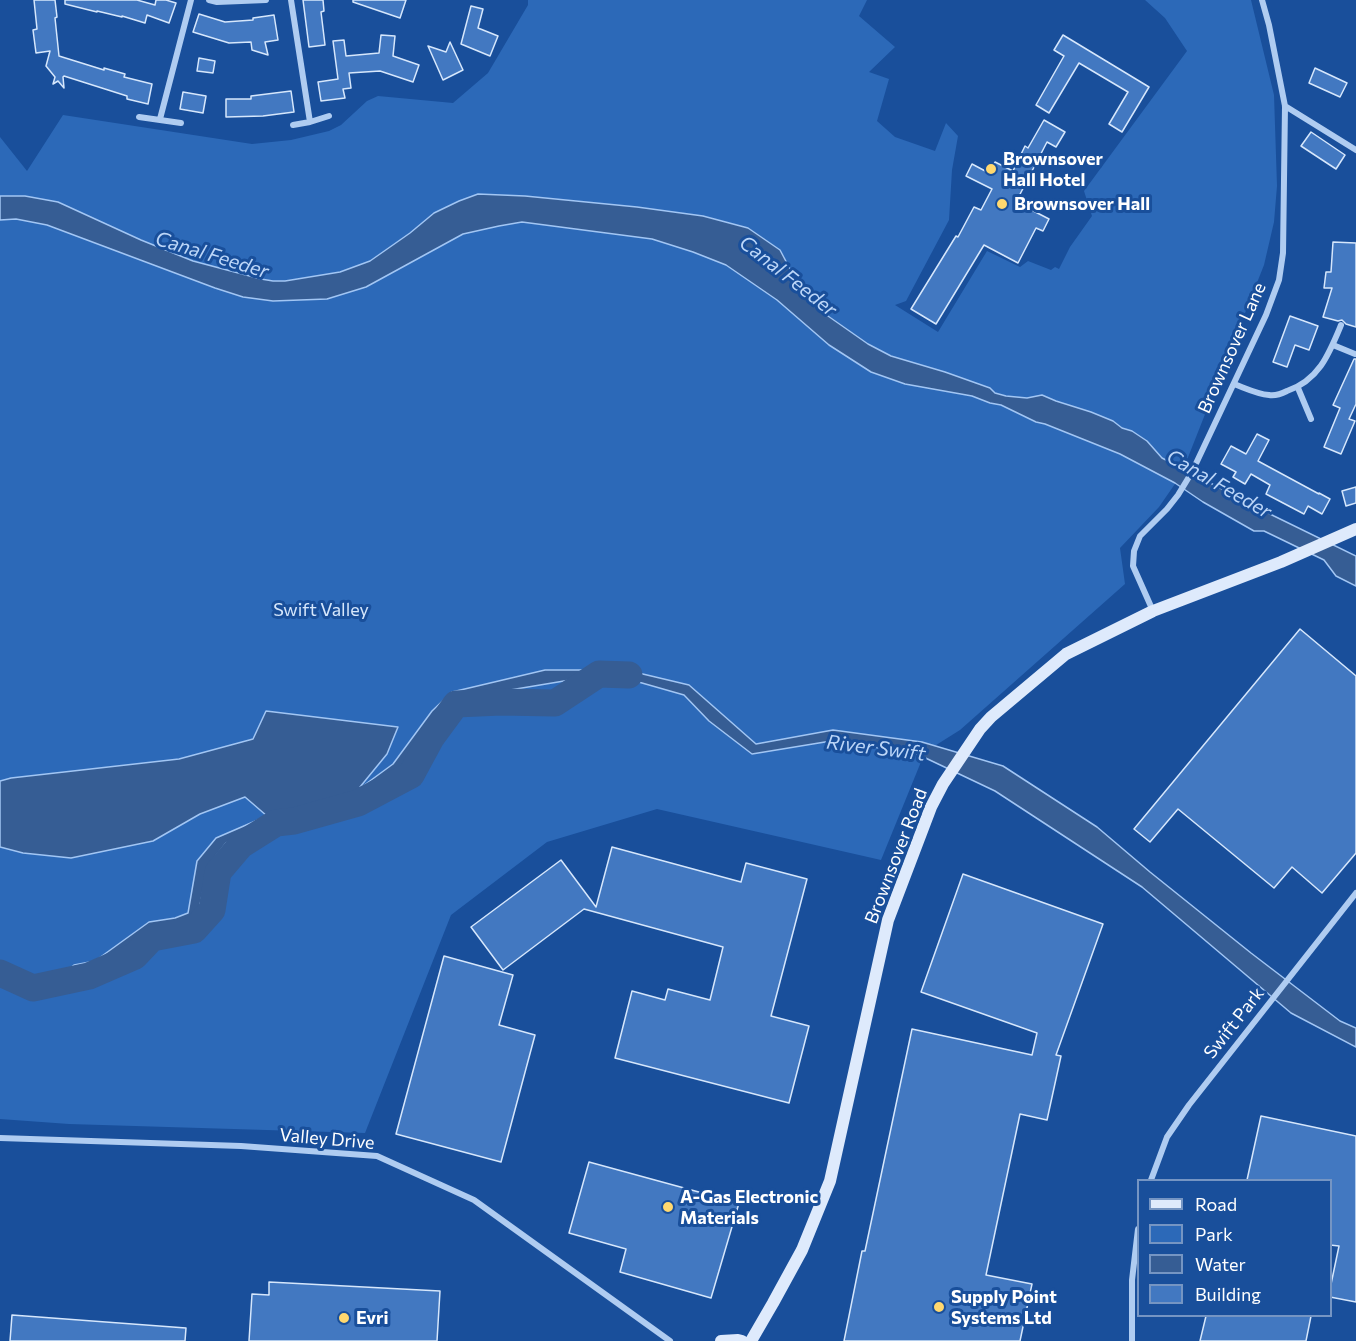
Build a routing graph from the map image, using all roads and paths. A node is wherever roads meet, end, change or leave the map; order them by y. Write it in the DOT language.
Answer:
graph roads {
  1 [pos="191,0"];
  2 [pos="209,0"];
  3 [pos="266,0"];
  4 [pos="291,0"];
  5 [pos="1262,0"];
  6 [pos="1285,106"];
  7 [pos="329,116"];
  8 [pos="139,117"];
  9 [pos="160,119"];
  10 [pos="310,122"];
  11 [pos="181,123"];
  12 [pos="293,125"];
  13 [pos="1356,150"];
  14 [pos="1341,325"];
  15 [pos="1333,345"];
  16 [pos="1355,354"];
  17 [pos="1233,384"];
  18 [pos="1298,388"];
  19 [pos="1311,419"];
  20 [pos="1356,529"];
  21 [pos="1152,611"];
  22 [pos="1356,893"];
  23 [pos="0,1138"];
  24 [pos="1150,1179"];
  25 [pos="1137,1238"];
  26 [pos="670,1341"];
  27 [pos="721,1341"];
  28 [pos="742,1341"];
  29 [pos="751,1341"];
  30 [pos="1132,1341"];
  1 -- 9 [label="street"];
  2 -- 3 [label="street"];
  4 -- 10 [label="street"];
  5 -- 6 [label="street, Brownsover Lane"];
  6 -- 13 [label="street"];
  6 -- 17 [label="street, Brownsover Lane"];
  7 -- 10 [label="street"];
  8 -- 9 [label="street"];
  9 -- 11 [label="street"];
  10 -- 12 [label="street"];
  14 -- 15 [label="street"];
  15 -- 16 [label="street"];
  15 -- 18 [label="street"];
  17 -- 18 [label="street"];
  17 -- 21 [label="street, Brownsover Lane"];
  18 -- 19 [label="street"];
  20 -- 21 [label="street, Brownsover Road"];
  21 -- 29 [label="street, Brownsover Road"];
  22 -- 24 [label="street, Swift Park"];
  23 -- 26 [label="street, Valley Drive"];
  25 -- 30 [label="street"];
  27 -- 28 [label="street"];
}
